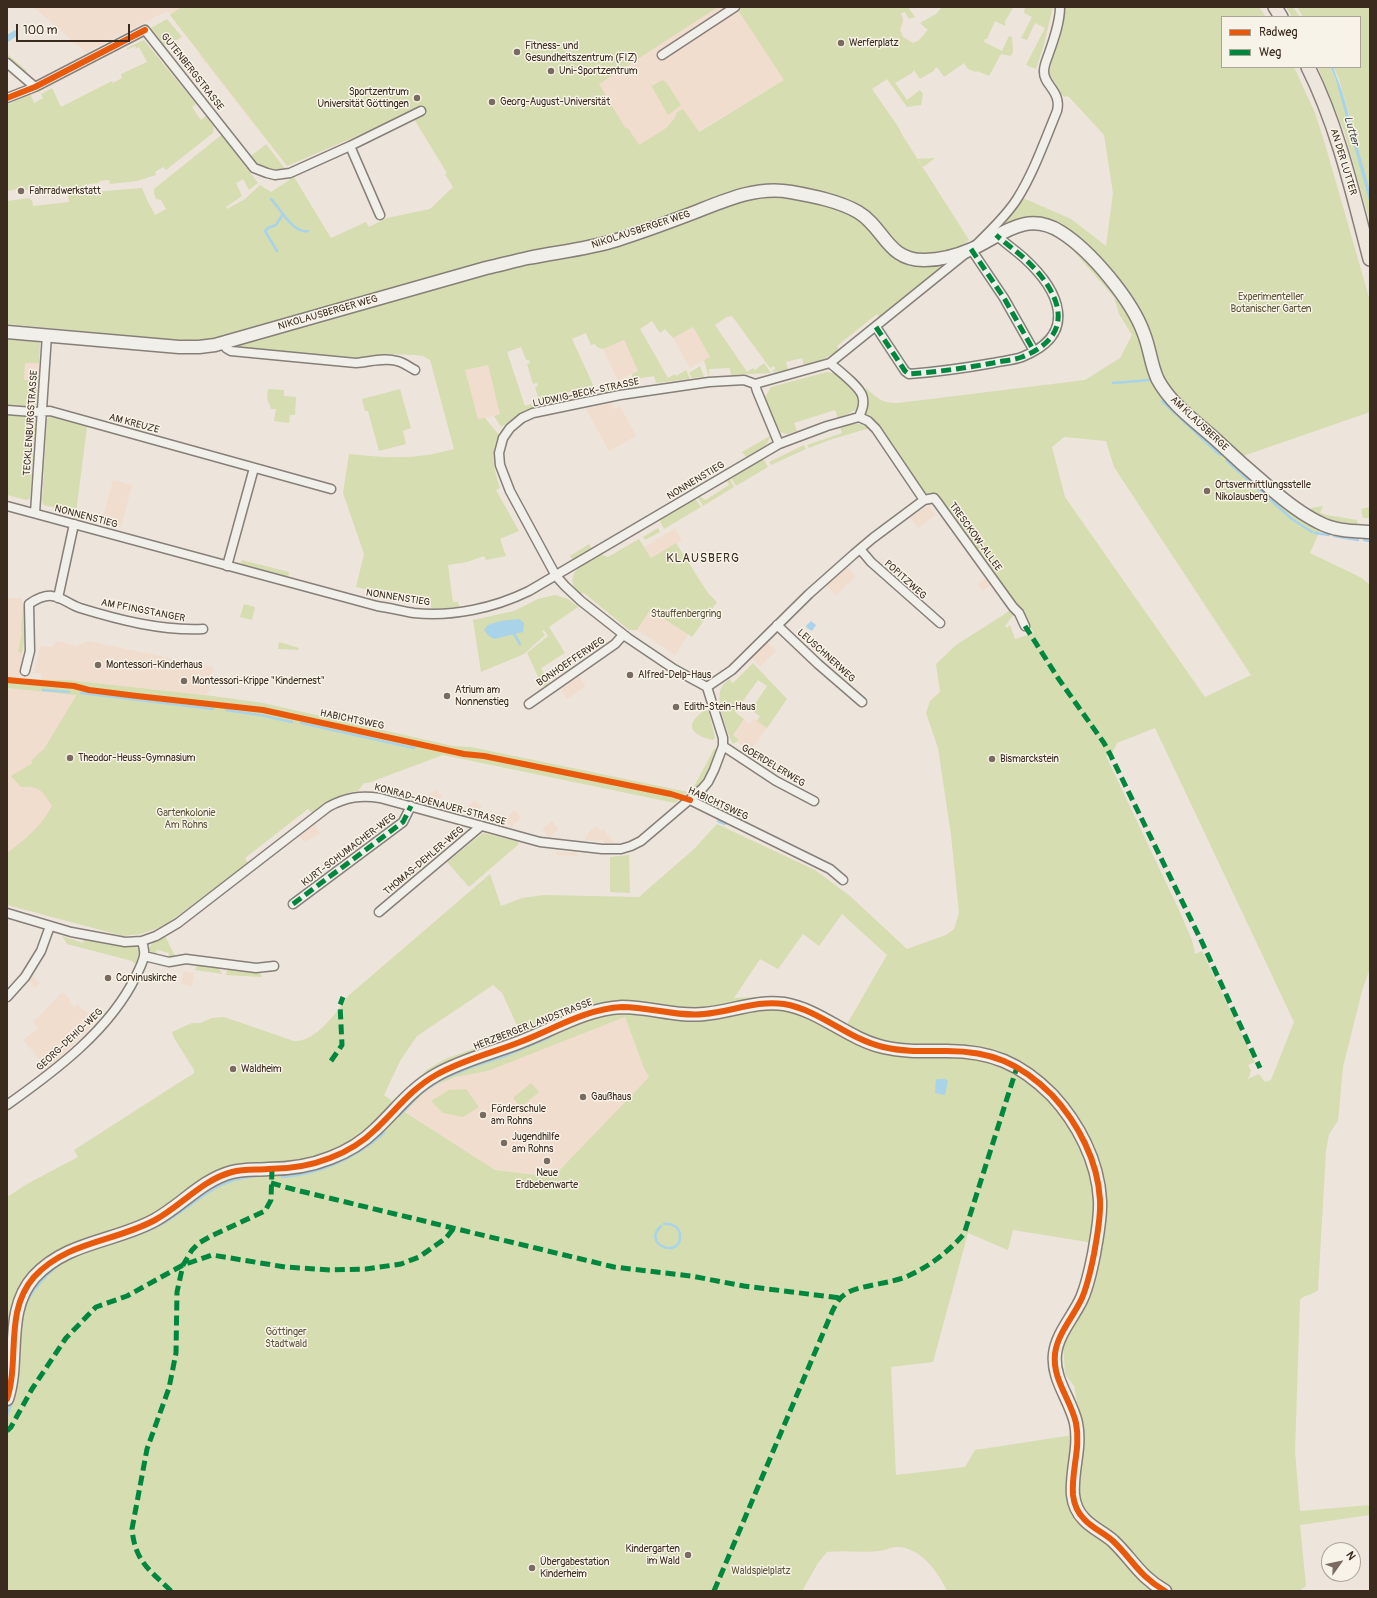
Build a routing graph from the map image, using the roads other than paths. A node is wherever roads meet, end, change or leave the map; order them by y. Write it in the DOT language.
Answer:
graph roads {
  1 [pos="735,7"];
  2 [pos="1060,7"];
  3 [pos="1275,7"];
  4 [pos="1280,16"];
  5 [pos="662,55"];
  6 [pos="7,63"];
  7 [pos="1308,68"];
  8 [pos="35,87"];
  9 [pos="7,98"];
  10 [pos="421,111"];
  11 [pos="350,146"];
  12 [pos="380,215"];
  13 [pos="996,235"];
  14 [pos="971,249"];
  15 [pos="1370,259"];
  16 [pos="876,327"];
  17 [pos="7,332"];
  18 [pos="47,335"];
  19 [pos="223,343"];
  20 [pos="1034,351"];
  21 [pos="830,364"];
  22 [pos="415,370"];
  23 [pos="755,384"];
  24 [pos="7,410"];
  25 [pos="42,412"];
  26 [pos="859,417"];
  27 [pos="779,444"];
  28 [pos="254,468"];
  29 [pos="331,489"];
  30 [pos="924,500"];
  31 [pos="7,506"];
  32 [pos="35,512"];
  33 [pos="74,524"];
  34 [pos="1370,532"];
  35 [pos="860,549"];
  36 [pos="227,566"];
  37 [pos="556,576"];
  38 [pos="58,598"];
  39 [pos="940,623"];
  40 [pos="777,625"];
  41 [pos="1025,626"];
  42 [pos="203,629"];
  43 [pos="623,635"];
  44 [pos="25,671"];
  45 [pos="707,687"];
  46 [pos="862,702"];
  47 [pos="528,704"];
  48 [pos="723,746"];
  49 [pos="690,800"];
  50 [pos="814,801"];
  51 [pos="411,806"];
  52 [pos="482,826"];
  53 [pos="843,880"];
  54 [pos="293,904"];
  55 [pos="379,912"];
  56 [pos="7,913"];
  57 [pos="50,926"];
  58 [pos="142,941"];
  59 [pos="144,956"];
  60 [pos="274,966"];
  61 [pos="7,996"];
  62 [pos="7,1105"];
  63 [pos="7,1399"];
  64 [pos="1165,1591"];
  1 -- 5 [label="street"];
  2 -- 14 [label="street"];
  3 -- 4 [label="main road"];
  6 -- 8 [label="street"];
  7 -- 15 [label="main road, AN DER LUTTER"];
  8 -- 9 [label="street, GUTENBERGSTRASSE"];
  8 -- 11 [label="street, GUTENBERGSTRASSE"];
  10 -- 11 [label="street, GUTENBERGSTRASSE"];
  11 -- 12 [label="street"];
  13 -- 14 [label="street, AM KLAUSBERGE"];
  13 -- 20 [label="street"];
  13 -- 34 [label="street, AM KLAUSBERGE"];
  14 -- 16 [label="street, AM KLAUSBERGE"];
  14 -- 19 [label="street, NIKOLAUSBERGER WEG"];
  14 -- 20 [label="street"];
  16 -- 20 [label="street"];
  16 -- 21 [label="street, AM KLAUSBERGE"];
  17 -- 18 [label="street, NIKOLAUSBERGER WEG"];
  18 -- 19 [label="street, NIKOLAUSBERGER WEG"];
  18 -- 25 [label="street, TECKLENBURGSTRASSE"];
  19 -- 22 [label="street"];
  21 -- 23 [label="street, LUDWIG-BECK-STRASSE"];
  21 -- 26 [label="street"];
  23 -- 27 [label="street"];
  23 -- 37 [label="street, LUDWIG-BECK-STRASSE"];
  24 -- 25 [label="street, AM KREUZE"];
  25 -- 28 [label="street, AM KREUZE"];
  25 -- 32 [label="street, TECKLENBURGSTRASSE"];
  26 -- 27 [label="street, NONNENSTIEG"];
  26 -- 30 [label="street"];
  27 -- 37 [label="street, NONNENSTIEG"];
  28 -- 29 [label="street, AM KREUZE"];
  28 -- 36 [label="street"];
  30 -- 35 [label="street"];
  30 -- 41 [label="street, TRESCKOW-ALLEE"];
  31 -- 32 [label="street, NONNENSTIEG"];
  32 -- 33 [label="street, NONNENSTIEG"];
  33 -- 36 [label="street, NONNENSTIEG"];
  33 -- 38 [label="street"];
  35 -- 39 [label="street, POPITZWEG"];
  35 -- 40 [label="street"];
  36 -- 37 [label="street, NONNENSTIEG"];
  37 -- 43 [label="street"];
  38 -- 42 [label="street, AM PFINGSTANGER"];
  38 -- 44 [label="street, AM PFINGSTANGER"];
  40 -- 45 [label="street"];
  40 -- 46 [label="street, LEUSCHNERWEG"];
  43 -- 45 [label="street"];
  43 -- 47 [label="street, BONHOEFFERWEG"];
  45 -- 48 [label="street"];
  48 -- 49 [label="street"];
  48 -- 50 [label="street, GOERDELERWEG"];
  49 -- 52 [label="street, KONRAD-ADENAUER-STRASSE"];
  49 -- 53 [label="street, HABICHTSWEG"];
  51 -- 52 [label="street, KONRAD-ADENAUER-STRASSE"];
  51 -- 54 [label="street, KURT-SCHUMACHER-WEG"];
  51 -- 58 [label="street, KONRAD-ADENAUER-STRASSE"];
  52 -- 55 [label="street, THOMAS-DEHLER-WEG"];
  56 -- 57 [label="street"];
  57 -- 58 [label="street"];
  57 -- 61 [label="street"];
  58 -- 59 [label="street"];
  59 -- 60 [label="street"];
  59 -- 62 [label="street, GEORG-DEHIO-WEG"];
  63 -- 64 [label="street, HERZBERGER LANDSTRASSE"];
}
